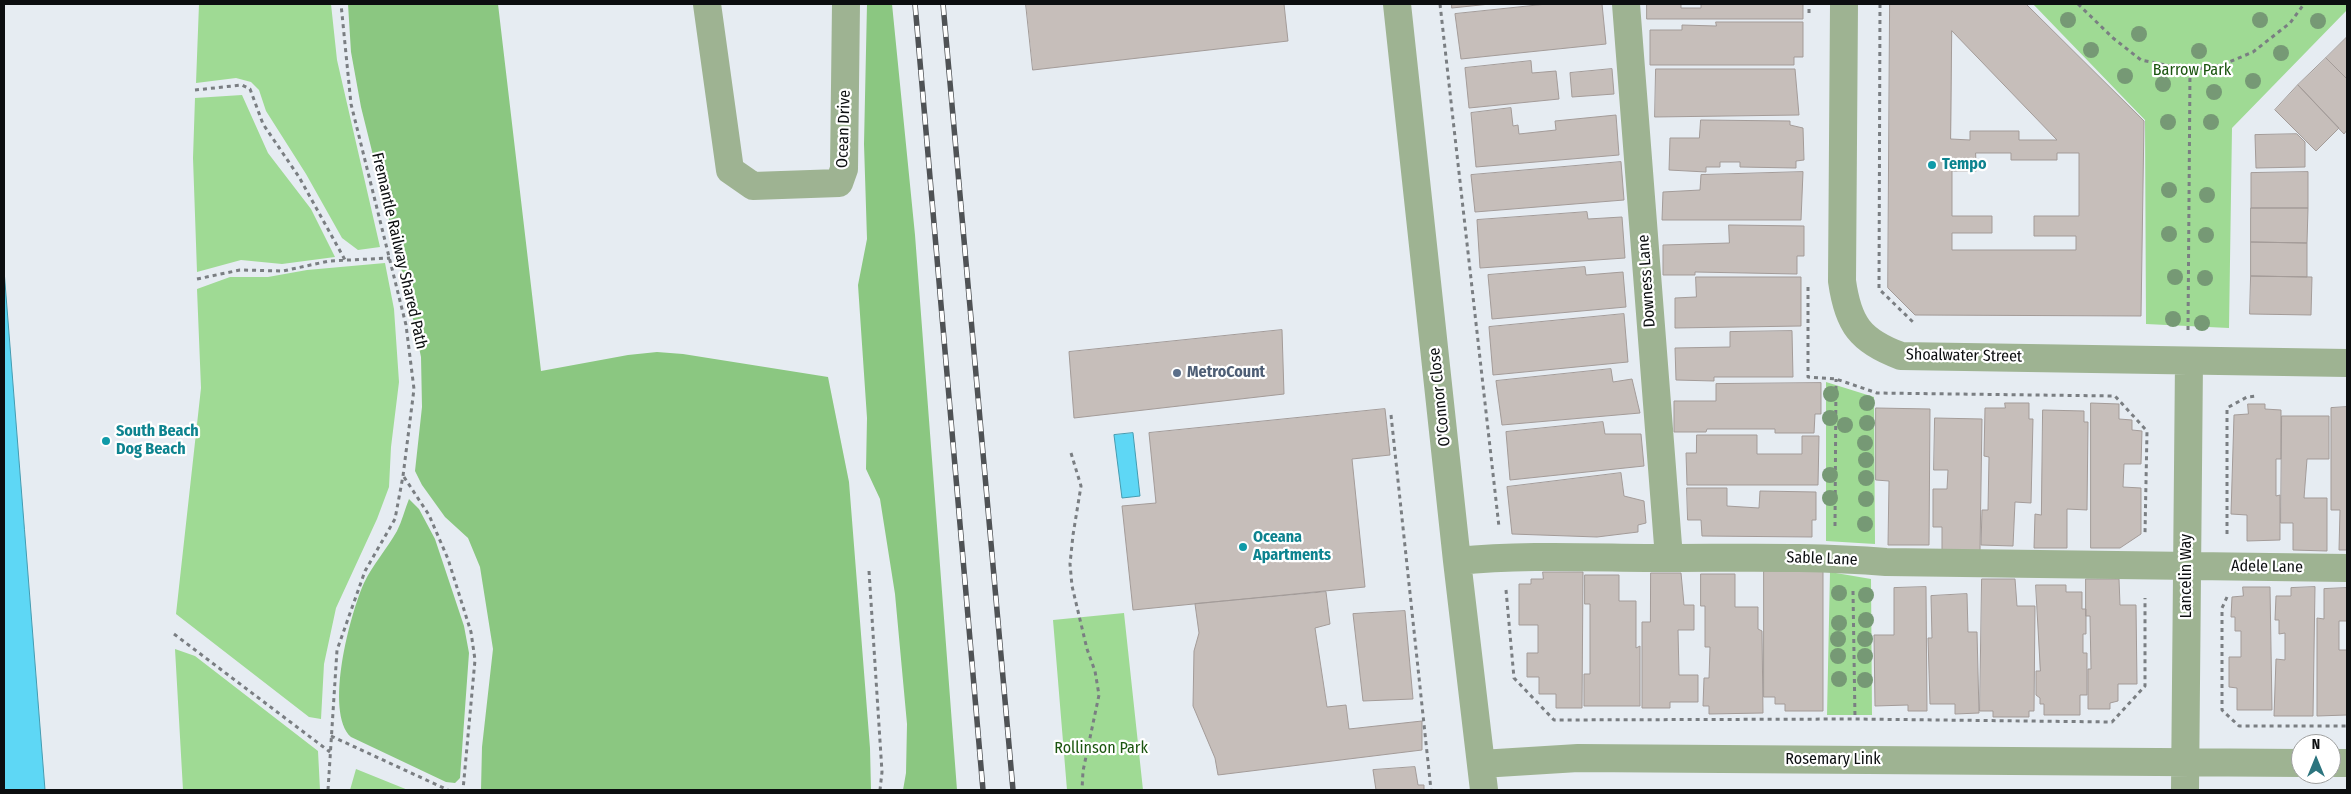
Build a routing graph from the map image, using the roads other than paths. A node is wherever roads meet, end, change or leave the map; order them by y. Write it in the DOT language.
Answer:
graph roads {
  1 [pos="707,4"];
  2 [pos="846,4"];
  3 [pos="1397,4"];
  4 [pos="1626,4"];
  5 [pos="1844,4"];
  6 [pos="2189,348"];
  7 [pos="2347,363"];
  8 [pos="1668,558"];
  9 [pos="1457,561"];
  10 [pos="2187,566"];
  11 [pos="2347,568"];
  12 [pos="2185,764"];
  13 [pos="2291,764"];
  14 [pos="1483,777"];
  15 [pos="2185,790"];
  1 -- 2 [label="street, Ocean Drive"];
  3 -- 9 [label="street, O'Connor Close"];
  4 -- 8 [label="street, Downess Lane"];
  5 -- 6 [label="street, Shoalwater Street"];
  6 -- 7 [label="street, Shoalwater Street"];
  6 -- 10 [label="street, Lancelin Way"];
  8 -- 9 [label="street, Sable Lane"];
  8 -- 10 [label="street, Sable Lane"];
  9 -- 14 [label="street, O'Connor Close"];
  10 -- 11 [label="street, Adele Lane"];
  10 -- 12 [label="street, Lancelin Way"];
  12 -- 13 [label="street, Rosemary Link"];
  12 -- 14 [label="street, Rosemary Link"];
  12 -- 15 [label="street, Lancelin Way"];
}
